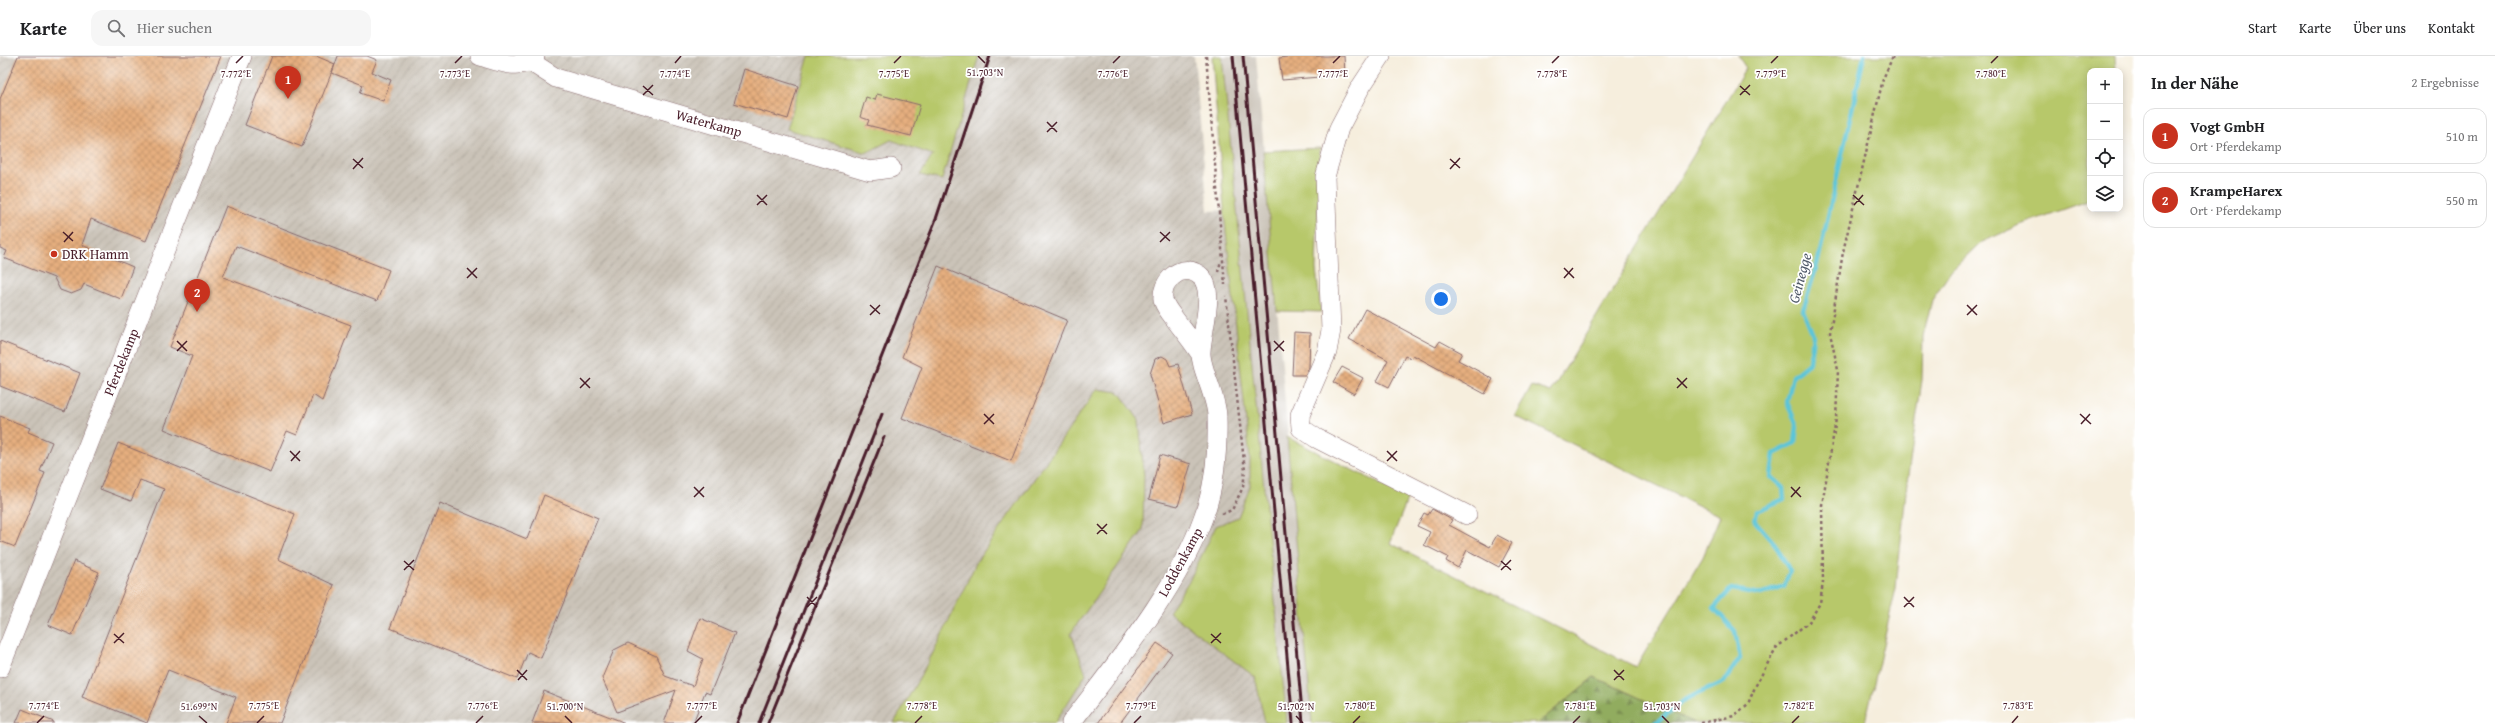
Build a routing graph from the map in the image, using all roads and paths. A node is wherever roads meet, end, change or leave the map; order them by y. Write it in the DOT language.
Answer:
graph roads {
  1 [pos="242,56"];
  2 [pos="480,56"];
  3 [pos="1381,56"];
  4 [pos="1893,56"];
  5 [pos="533,59"];
  6 [pos="891,168"];
  7 [pos="1200,353"];
  8 [pos="1467,515"];
  9 [pos="0,668"];
  10 [pos="1071,723"];
  11 [pos="1700,723"];
  1 -- 9 [label="street, Pferdekamp"];
  2 -- 5 [label="street, Waterkamp"];
  3 -- 8 [label="street"];
  4 -- 11 [label="path"];
  5 -- 6 [label="street, Waterkamp"];
  7 -- 10 [label="street, Loddenkamp"];
}
